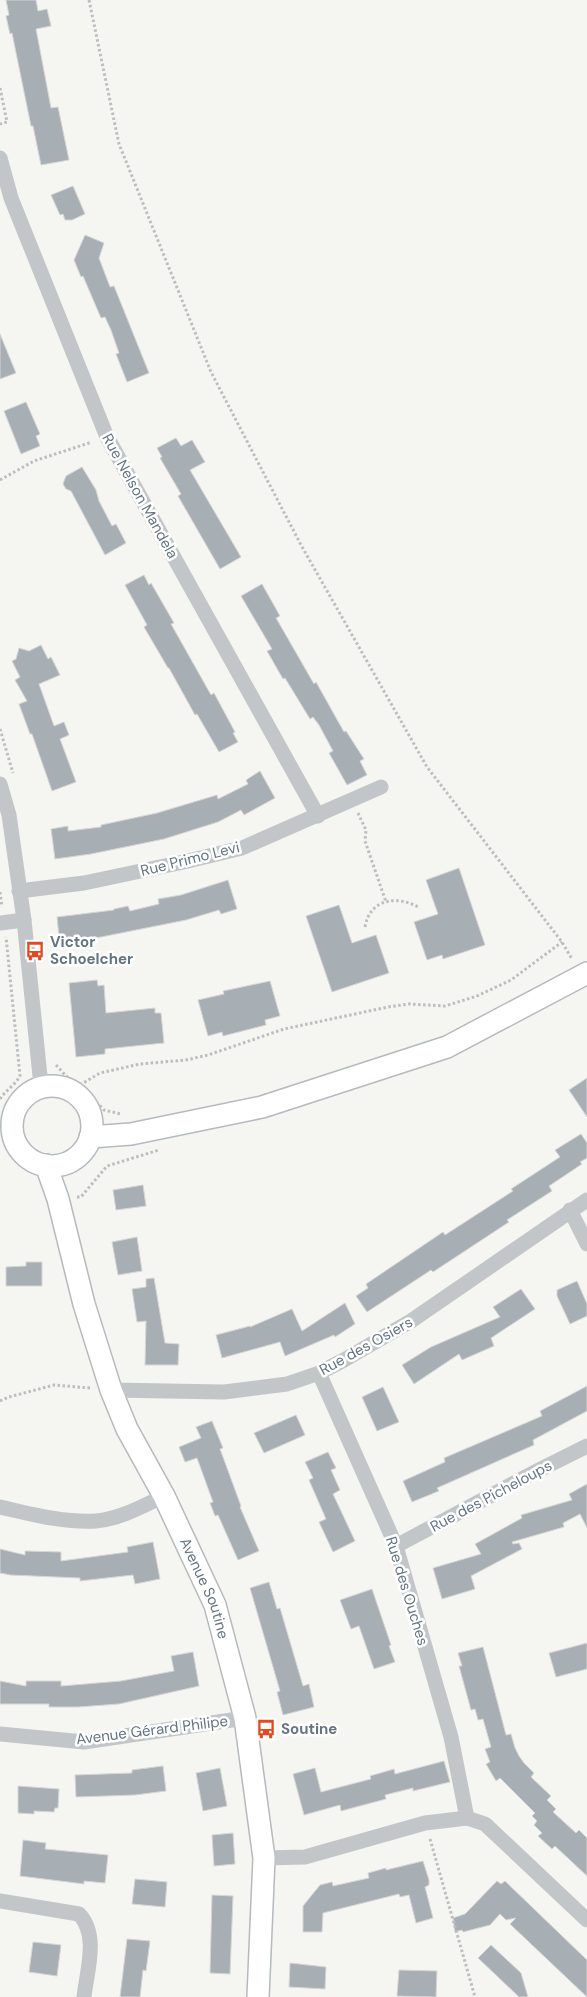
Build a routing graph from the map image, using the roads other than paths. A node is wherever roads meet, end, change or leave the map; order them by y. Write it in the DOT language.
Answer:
graph roads {
  1 [pos="0,158"];
  2 [pos="0,784"];
  3 [pos="381,787"];
  4 [pos="318,816"];
  5 [pos="19,891"];
  6 [pos="24,920"];
  7 [pos="2,923"];
  8 [pos="584,975"];
  9 [pos="47,1086"];
  10 [pos="8,1144"];
  11 [pos="86,1145"];
  12 [pos="46,1165"];
  13 [pos="58,1199"];
  14 [pos="587,1200"];
  15 [pos="570,1210"];
  16 [pos="587,1244"];
  17 [pos="319,1373"];
  18 [pos="111,1390"];
  19 [pos="587,1446"];
  20 [pos="164,1496"];
  21 [pos="0,1507"];
  22 [pos="396,1546"];
  23 [pos="245,1718"];
  24 [pos="0,1734"];
  25 [pos="467,1818"];
  26 [pos="264,1858"];
  27 [pos="0,1901"];
  28 [pos="587,1920"];
  29 [pos="84,1997"];
  30 [pos="258,1997"];
  1 -- 4 [label="street, Rue Nelson Mandela"];
  2 -- 5 [label="street"];
  3 -- 4 [label="street, Rue Primo Levi"];
  4 -- 5 [label="street, Rue Primo Levi"];
  5 -- 6 [label="street"];
  6 -- 7 [label="street"];
  6 -- 9 [label="street"];
  8 -- 11 [label="street"];
  9 -- 10 [label="street"];
  9 -- 11 [label="street"];
  10 -- 12 [label="street"];
  11 -- 12 [label="street"];
  11 -- 13 [label="street"];
  12 -- 13 [label="street, Avenue Soutine"];
  13 -- 18 [label="street, Avenue Soutine"];
  14 -- 15 [label="street, Rue des Osiers"];
  15 -- 16 [label="street"];
  15 -- 17 [label="street, Rue des Osiers"];
  17 -- 18 [label="street, Rue des Osiers"];
  17 -- 22 [label="street, Rue des Ouches"];
  18 -- 20 [label="street, Avenue Soutine"];
  19 -- 22 [label="street, Rue des Picheloups"];
  20 -- 21 [label="street"];
  20 -- 23 [label="street, Avenue Soutine"];
  22 -- 25 [label="street, Rue des Ouches"];
  23 -- 24 [label="street, Avenue Gérard Philipe"];
  23 -- 26 [label="street, Avenue Soutine"];
  25 -- 26 [label="street"];
  25 -- 28 [label="street"];
  26 -- 30 [label="street, Avenue Soutine"];
  27 -- 29 [label="street"];
}
